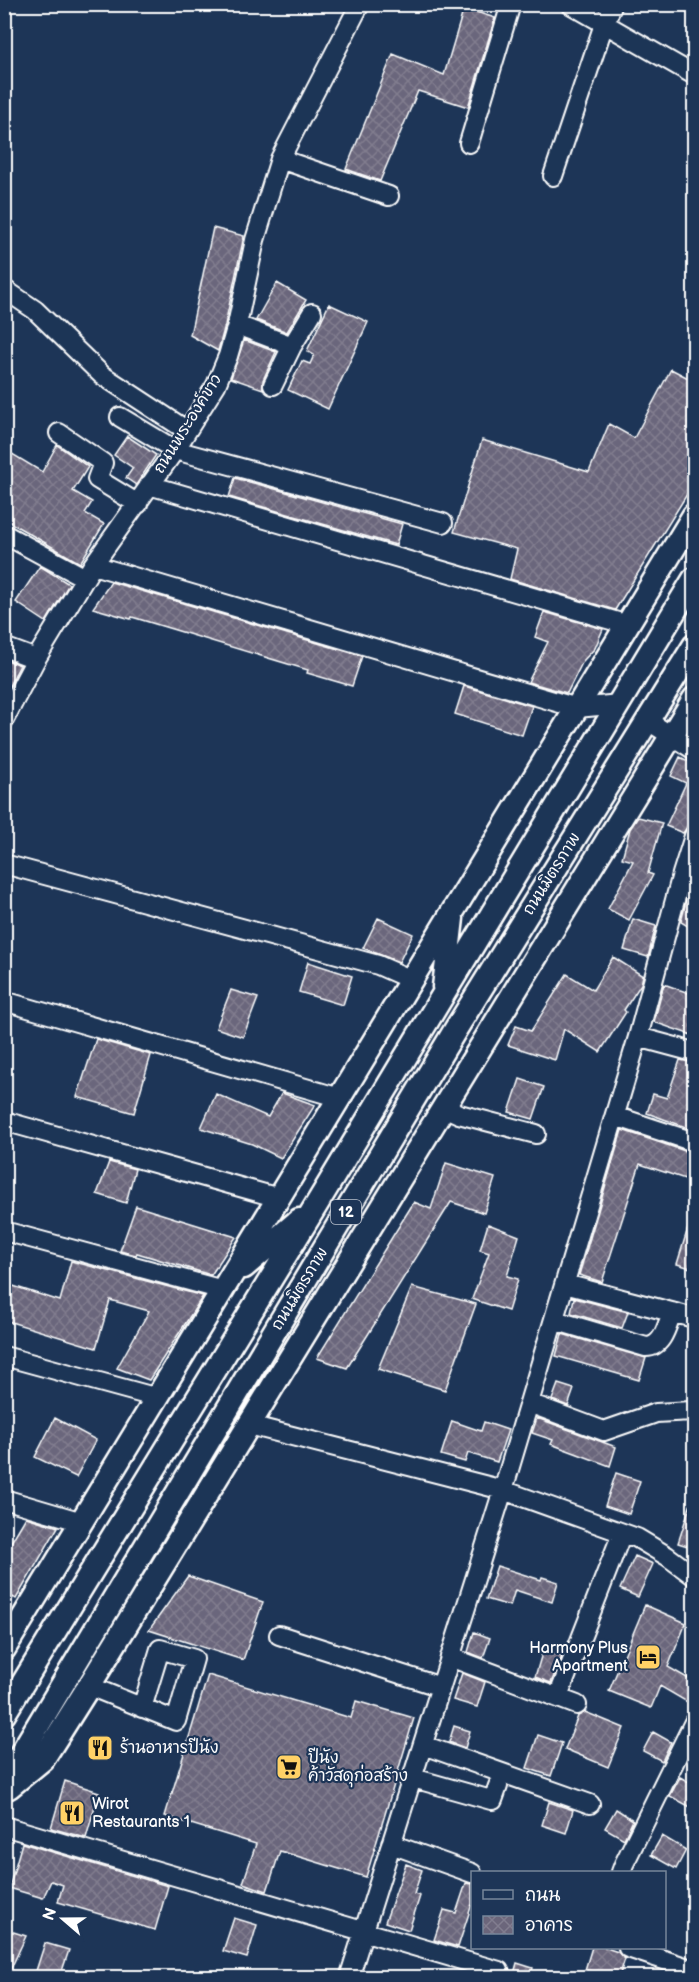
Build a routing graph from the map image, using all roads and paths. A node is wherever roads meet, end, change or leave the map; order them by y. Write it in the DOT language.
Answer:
graph roads {
  1 [pos="360,4"];
  2 [pos="511,4"];
  3 [pos="570,4"];
  4 [pos="612,4"];
  5 [pos="604,24"];
  6 [pos="694,75"];
  7 [pos="469,143"];
  8 [pos="280,159"];
  9 [pos="553,176"];
  10 [pos="389,196"];
  11 [pos="4,289"];
  12 [pos="312,313"];
  13 [pos="237,325"];
  14 [pos="292,346"];
  15 [pos="273,385"];
  16 [pos="120,417"];
  17 [pos="186,430"];
  18 [pos="59,433"];
  19 [pos="175,450"];
  20 [pos="149,485"];
  21 [pos="138,504"];
  22 [pos="694,515"];
  23 [pos="443,524"];
  24 [pos="4,534"];
  25 [pos="89,572"];
  26 [pos="694,579"];
  27 [pos="668,622"];
  28 [pos="628,625"];
  29 [pos="694,638"];
  30 [pos="694,646"];
  31 [pos="4,647"];
  32 [pos="36,659"];
  33 [pos="694,699"];
  34 [pos="620,704"];
  35 [pos="577,708"];
  36 [pos="4,720"];
  37 [pos="648,721"];
  38 [pos="672,736"];
  39 [pos="694,750"];
  40 [pos="694,837"];
  41 [pos="4,864"];
  42 [pos="688,881"];
  43 [pos="453,912"];
  44 [pos="533,963"];
  45 [pos="412,980"];
  46 [pos="4,1001"];
  47 [pos="438,1003"];
  48 [pos="463,1018"];
  49 [pos="638,1037"];
  50 [pos="694,1052"];
  51 [pos="340,1098"];
  52 [pos="444,1107"];
  53 [pos="615,1116"];
  54 [pos="4,1121"];
  55 [pos="536,1134"];
  56 [pos="694,1142"];
  57 [pos="279,1198"];
  58 [pos="315,1207"];
  59 [pos="340,1223"];
  60 [pos="4,1231"];
  61 [pos="565,1284"];
  62 [pos="226,1285"];
  63 [pos="672,1312"];
  64 [pos="694,1318"];
  65 [pos="554,1320"];
  66 [pos="309,1328"];
  67 [pos="4,1356"];
  68 [pos="158,1398"];
  69 [pos="529,1403"];
  70 [pos="694,1415"];
  71 [pos="249,1425"];
  72 [pos="503,1490"];
  73 [pos="4,1499"];
  74 [pos="82,1522"];
  75 [pos="621,1533"];
  76 [pos="694,1576"];
  77 [pos="279,1635"];
  78 [pos="4,1649"];
  79 [pos="450,1657"];
  80 [pos="89,1686"];
  81 [pos="441,1687"];
  82 [pos="560,1692"];
  83 [pos="577,1705"];
  84 [pos="142,1708"];
  85 [pos="4,1714"];
  86 [pos="694,1722"];
  87 [pos="423,1745"];
  88 [pos="412,1778"];
  89 [pos="4,1782"];
  90 [pos="498,1786"];
  91 [pos="4,1791"];
  92 [pos="590,1804"];
  93 [pos="4,1826"];
  94 [pos="392,1844"];
  95 [pos="621,1871"];
  96 [pos="471,1873"];
  97 [pos="364,1931"];
  98 [pos="634,1949"];
  99 [pos="694,1970"];
  100 [pos="349,1977"];
  101 [pos="502,1977"];
  1 -- 8 [label="street, ถนนพระองค์ขาว"];
  2 -- 7 [label="street"];
  3 -- 5 [label="street"];
  4 -- 5 [label="street"];
  5 -- 6 [label="street"];
  5 -- 9 [label="street"];
  8 -- 10 [label="street"];
  8 -- 13 [label="street, ถนนพระองค์ขาว"];
  11 -- 17 [label="street"];
  12 -- 14 [label="street"];
  13 -- 14 [label="street"];
  13 -- 17 [label="street, ถนนพระองค์ขาว"];
  14 -- 15 [label="street"];
  16 -- 19 [label="street"];
  17 -- 19 [label="street, ถนนพระองค์ขาว"];
  18 -- 21 [label="street"];
  19 -- 20 [label="street, ถนนพระองค์ขาว"];
  19 -- 23 [label="street"];
  20 -- 21 [label="street, ถนนพระองค์ขาว"];
  20 -- 28 [label="street"];
  21 -- 25 [label="street, ถนนพระองค์ขาว"];
  22 -- 28 [label="main road"];
  24 -- 25 [label="street"];
  25 -- 32 [label="street, ถนนพระองค์ขาว"];
  25 -- 35 [label="street"];
  26 -- 27 [label="main road, ถนนมิตรภาพ / 12"];
  27 -- 29 [label="main road"];
  27 -- 34 [label="main road, ถนนมิตรภาพ / 12"];
  28 -- 35 [label="main road"];
  30 -- 37 [label="main road, ถนนมิตรภาพ / 12"];
  31 -- 32 [label="street"];
  32 -- 36 [label="street, ถนนพระองค์ขาว"];
  33 -- 38 [label="main road"];
  34 -- 35 [label="street"];
  34 -- 37 [label="main road"];
  34 -- 47 [label="main road, ถนนมิตรภาพ / 12"];
  35 -- 43 [label="main road"];
  37 -- 38 [label="street"];
  37 -- 48 [label="main road, ถนนมิตรภาพ / 12"];
  38 -- 39 [label="street"];
  38 -- 44 [label="main road"];
  40 -- 42 [label="street"];
  41 -- 45 [label="street"];
  42 -- 49 [label="street"];
  43 -- 45 [label="main road"];
  43 -- 47 [label="main road"];
  44 -- 48 [label="main road"];
  44 -- 52 [label="main road"];
  45 -- 51 [label="main road"];
  46 -- 51 [label="street"];
  47 -- 48 [label="main road"];
  47 -- 58 [label="main road, ถนนมิตรภาพ / 12"];
  48 -- 59 [label="main road, ถนนมิตรภาพ / 12"];
  49 -- 50 [label="street"];
  49 -- 53 [label="street"];
  51 -- 57 [label="main road"];
  52 -- 55 [label="street"];
  52 -- 66 [label="main road"];
  53 -- 56 [label="street"];
  53 -- 61 [label="street"];
  54 -- 57 [label="street"];
  57 -- 62 [label="main road"];
  58 -- 62 [label="main road"];
  58 -- 85 [label="main road, ถนนมิตรภาพ / 12"];
  59 -- 66 [label="main road"];
  59 -- 89 [label="main road, ถนนมิตรภาพ / 12"];
  60 -- 62 [label="street"];
  61 -- 63 [label="street"];
  61 -- 65 [label="street"];
  62 -- 68 [label="main road"];
  63 -- 64 [label="street"];
  63 -- 65 [label="street"];
  65 -- 69 [label="street"];
  66 -- 71 [label="main road"];
  67 -- 68 [label="street"];
  68 -- 74 [label="main road"];
  69 -- 70 [label="street"];
  69 -- 72 [label="street"];
  71 -- 72 [label="street"];
  71 -- 80 [label="main road"];
  72 -- 75 [label="street"];
  72 -- 79 [label="street"];
  73 -- 74 [label="street"];
  74 -- 78 [label="main road"];
  75 -- 76 [label="street"];
  75 -- 82 [label="street"];
  77 -- 81 [label="street"];
  79 -- 81 [label="street"];
  79 -- 83 [label="street"];
  80 -- 84 [label="street"];
  80 -- 91 [label="main road"];
  81 -- 87 [label="street"];
  86 -- 95 [label="street"];
  87 -- 88 [label="street"];
  87 -- 92 [label="street"];
  88 -- 90 [label="street"];
  88 -- 94 [label="street"];
  93 -- 97 [label="street"];
  94 -- 96 [label="street"];
  94 -- 97 [label="street"];
  97 -- 100 [label="street"];
  97 -- 101 [label="street"];
  98 -- 99 [label="street"];
}
